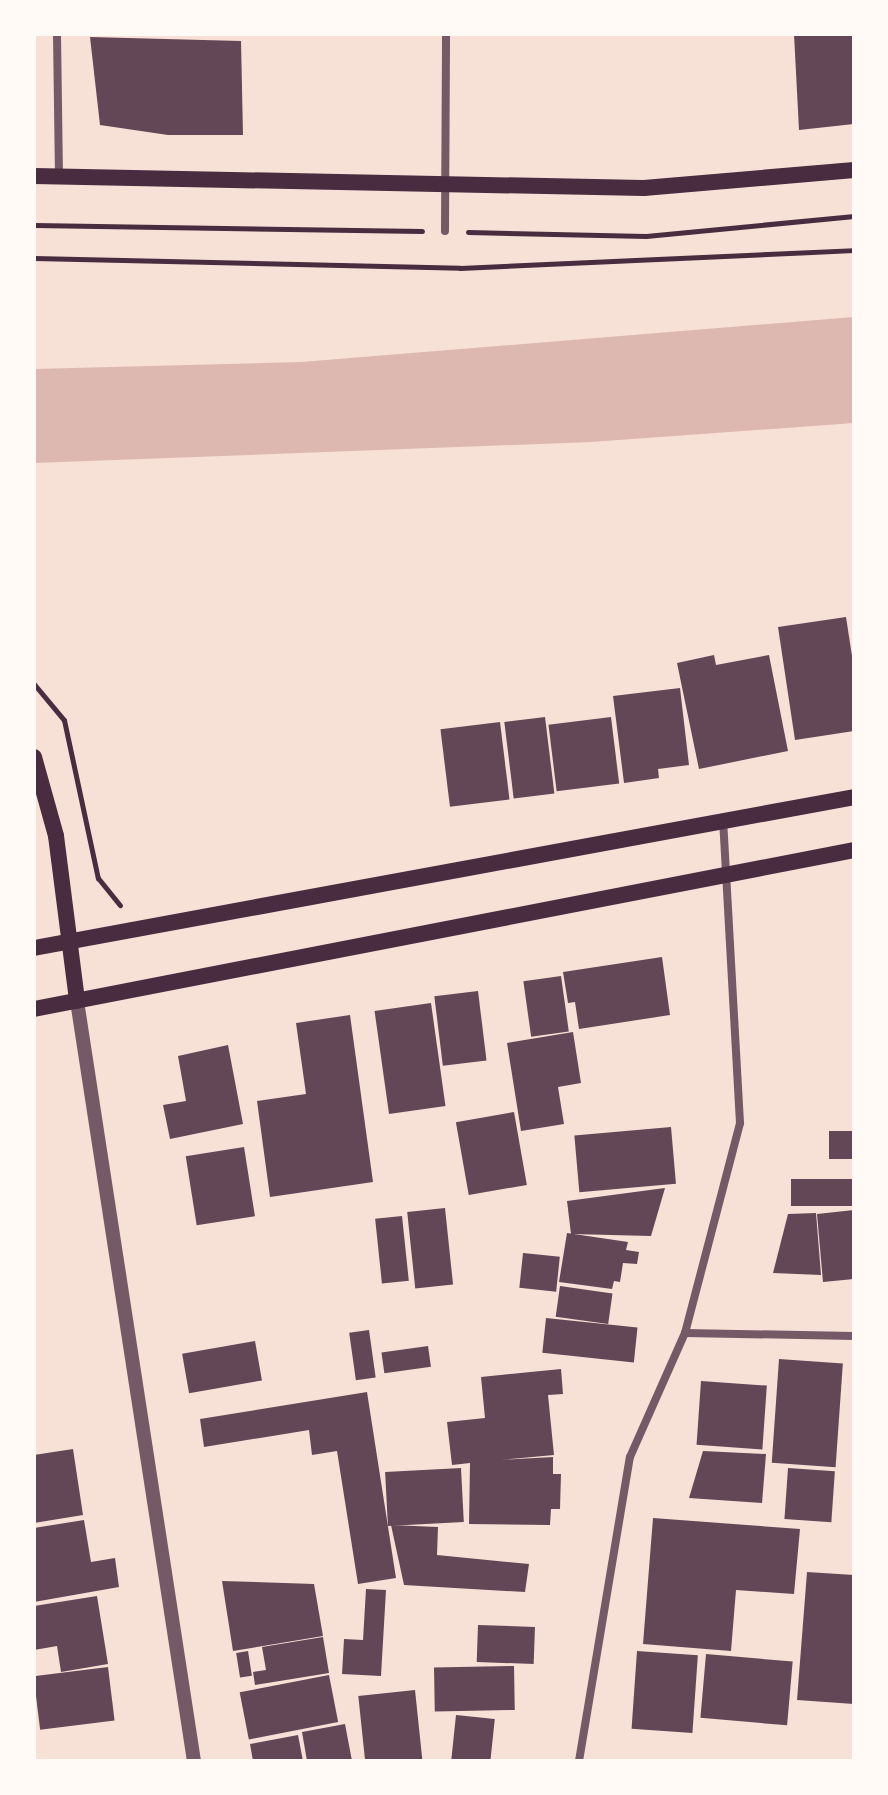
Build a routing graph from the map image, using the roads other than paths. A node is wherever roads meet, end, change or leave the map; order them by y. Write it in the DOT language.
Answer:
graph roads {
  1 [pos="57,34"];
  2 [pos="446,34"];
  3 [pos="854,170"];
  4 [pos="34,176"];
  5 [pos="59,177"];
  6 [pos="446,184"];
  7 [pos="445,231"];
  8 [pos="34,757"];
  9 [pos="854,797"];
  10 [pos="723,823"];
  11 [pos="854,850"];
  12 [pos="726,873"];
  13 [pos="68,942"];
  14 [pos="34,948"];
  15 [pos="77,1001"];
  16 [pos="34,1009"];
  17 [pos="685,1333"];
  18 [pos="854,1336"];
  19 [pos="194,1761"];
  20 [pos="579,1761"];
  1 -- 5 [label="street"];
  2 -- 6 [label="street"];
  3 -- 6 [label="main road"];
  4 -- 5 [label="main road"];
  5 -- 6 [label="main road"];
  6 -- 7 [label="street"];
  8 -- 13 [label="main road"];
  9 -- 10 [label="main road"];
  10 -- 12 [label="street"];
  10 -- 13 [label="main road"];
  11 -- 12 [label="main road"];
  12 -- 15 [label="main road"];
  12 -- 17 [label="street"];
  13 -- 14 [label="main road"];
  13 -- 15 [label="main road"];
  15 -- 16 [label="main road"];
  15 -- 19 [label="street"];
  17 -- 18 [label="street"];
  17 -- 20 [label="street"];
}
